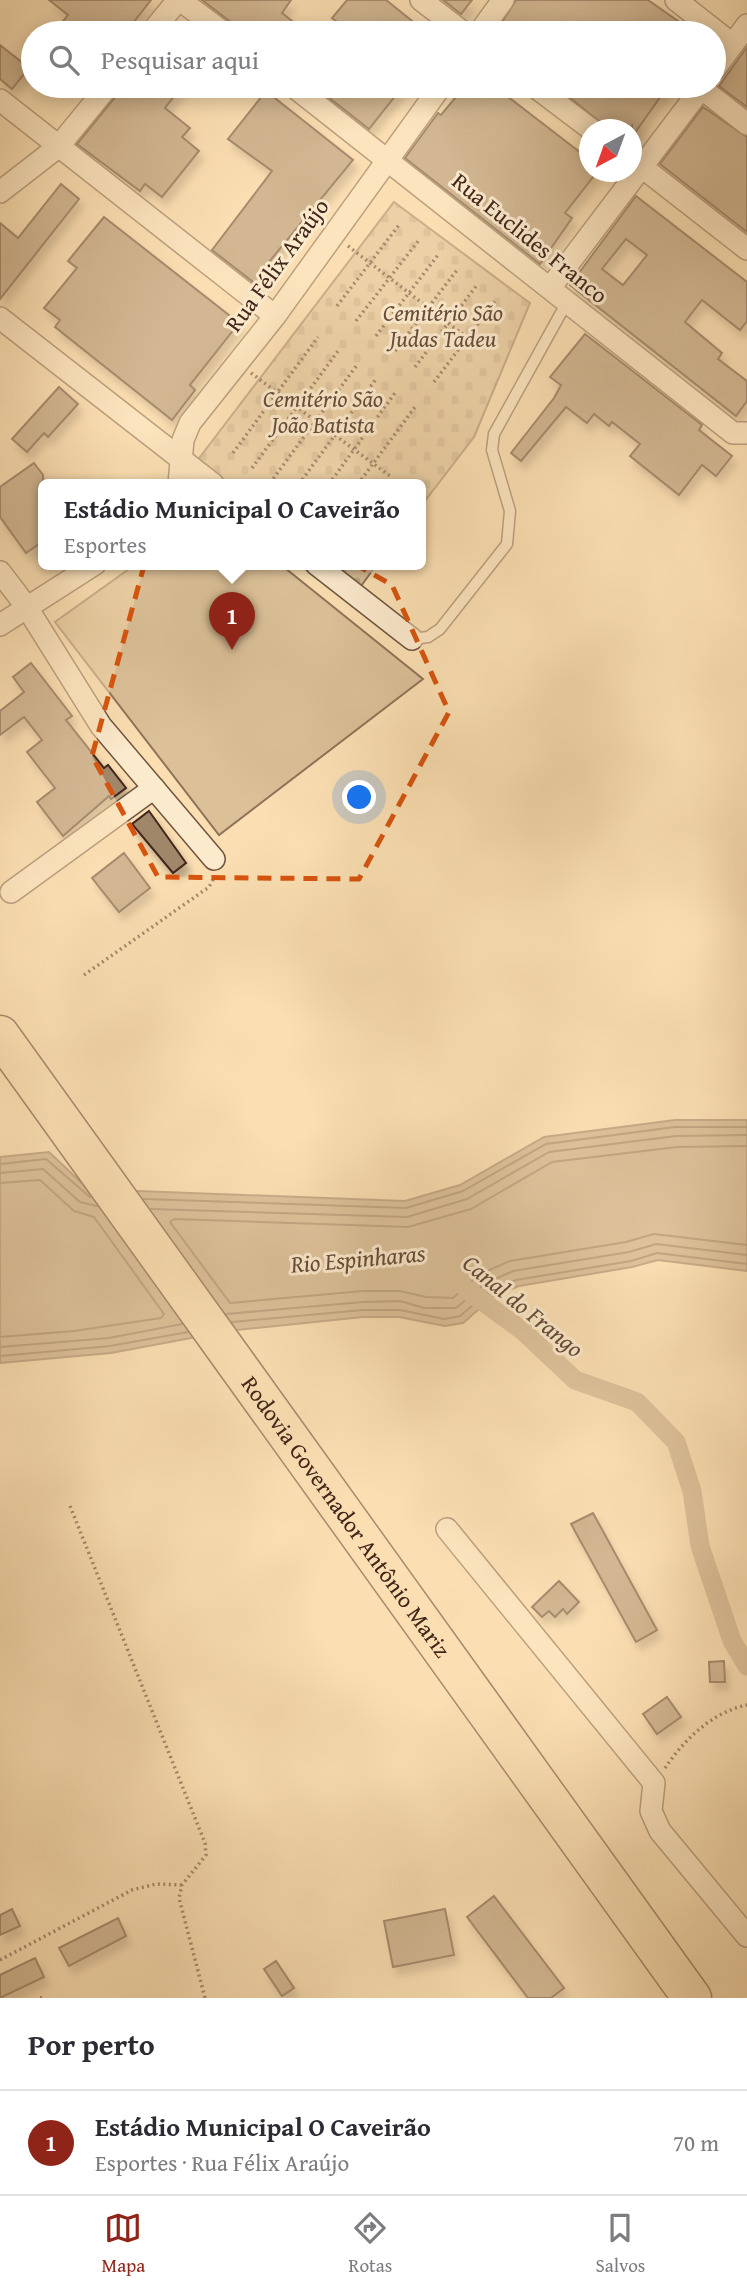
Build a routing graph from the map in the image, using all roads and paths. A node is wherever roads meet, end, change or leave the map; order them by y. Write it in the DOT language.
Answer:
graph roads {
  1 [pos="179,0"];
  2 [pos="421,0"];
  3 [pos="503,0"];
  4 [pos="676,0"];
  5 [pos="161,21"];
  6 [pos="208,21"];
  7 [pos="448,21"];
  8 [pos="488,21"];
  9 [pos="703,21"];
  10 [pos="747,25"];
  11 [pos="726,39"];
  12 [pos="732,44"];
  13 [pos="726,53"];
  14 [pos="98,98"];
  15 [pos="309,98"];
  16 [pos="432,98"];
  17 [pos="550,98"];
  18 [pos="692,98"];
  19 [pos="722,98"];
  20 [pos="0,100"];
  21 [pos="579,120"];
  22 [pos="747,124"];
  23 [pos="58,147"];
  24 [pos="642,157"];
  25 [pos="388,159"];
  26 [pos="642,167"];
  27 [pos="624,182"];
  28 [pos="0,192"];
  29 [pos="399,225"];
  30 [pos="333,233"];
  31 [pos="419,240"];
  32 [pos="747,250"];
  33 [pos="438,255"];
  34 [pos="370,263"];
  35 [pos="457,270"];
  36 [pos="389,278"];
  37 [pos="477,285"];
  38 [pos="550,288"];
  39 [pos="409,293"];
  40 [pos="496,300"];
  41 [pos="568,302"];
  42 [pos="337,306"];
  43 [pos="428,308"];
  44 [pos="275,316"];
  45 [pos="0,318"];
  46 [pos="356,321"];
  47 [pos="448,323"];
  48 [pos="376,336"];
  49 [pos="318,337"];
  50 [pos="467,338"];
  51 [pos="474,343"];
  52 [pos="338,351"];
  53 [pos="395,351"];
  54 [pos="238,363"];
  55 [pos="357,365"];
  56 [pos="415,367"];
  57 [pos="376,379"];
  58 [pos="434,382"];
  59 [pos="278,393"];
  60 [pos="395,393"];
  61 [pos="296,407"];
  62 [pos="415,407"];
  63 [pos="316,421"];
  64 [pos="740,433"];
  65 [pos="335,435"];
  66 [pos="354,449"];
  67 [pos="233,453"];
  68 [pos="180,458"];
  69 [pos="373,463"];
  70 [pos="252,468"];
  71 [pos="390,476"];
  72 [pos="179,479"];
  73 [pos="207,479"];
  74 [pos="273,479"];
  75 [pos="303,479"];
  76 [pos="333,479"];
  77 [pos="362,479"];
  78 [pos="85,570"];
  79 [pos="324,570"];
  80 [pos="0,572"];
  81 [pos="26,606"];
  82 [pos="0,625"];
  83 [pos="412,639"];
  84 [pos="154,788"];
  85 [pos="214,859"];
  86 [pos="12,892"];
  87 [pos="84,975"];
  88 [pos="0,1035"];
  89 [pos="70,1506"];
  90 [pos="447,1529"];
  91 [pos="747,1705"];
  92 [pos="654,1783"];
  93 [pos="182,1885"];
  94 [pos="747,1936"];
  95 [pos="0,1960"];
  96 [pos="205,1998"];
  97 [pos="692,1998"];
  1 -- 5 [label="street"];
  1 -- 6 [label="street"];
  2 -- 7 [label="street"];
  3 -- 8 [label="street"];
  4 -- 9 [label="street"];
  10 -- 12 [label="street"];
  11 -- 12 [label="street"];
  12 -- 13 [label="street"];
  14 -- 23 [label="street"];
  15 -- 25 [label="street, Rua Euclides Franco"];
  16 -- 25 [label="street, Rua Félix Araújo"];
  17 -- 21 [label="street"];
  18 -- 24 [label="street"];
  19 -- 22 [label="street"];
  20 -- 23 [label="street"];
  23 -- 28 [label="street"];
  23 -- 44 [label="street"];
  25 -- 30 [label="street, Rua Félix Araújo"];
  25 -- 38 [label="street, Rua Euclides Franco"];
  26 -- 32 [label="street"];
  27 -- 38 [label="street"];
  29 -- 34 [label="path"];
  30 -- 34 [label="path"];
  30 -- 44 [label="street, Rua Félix Araújo"];
  31 -- 36 [label="path"];
  33 -- 39 [label="path"];
  34 -- 36 [label="path"];
  34 -- 42 [label="path"];
  35 -- 43 [label="path"];
  36 -- 39 [label="path"];
  36 -- 46 [label="path"];
  37 -- 47 [label="path"];
  38 -- 41 [label="street, Rua Euclides Franco"];
  39 -- 43 [label="path"];
  39 -- 48 [label="path"];
  40 -- 50 [label="path"];
  41 -- 64 [label="street, Rua Euclides Franco"];
  41 -- 83 [label="lane"];
  43 -- 47 [label="path"];
  43 -- 53 [label="path"];
  44 -- 54 [label="street, Rua Félix Araújo"];
  45 -- 68 [label="street"];
  47 -- 50 [label="path"];
  47 -- 56 [label="path"];
  49 -- 59 [label="path"];
  50 -- 51 [label="path"];
  50 -- 58 [label="path"];
  52 -- 61 [label="path"];
  54 -- 59 [label="path"];
  54 -- 68 [label="street, Rua Félix Araújo"];
  55 -- 63 [label="path"];
  57 -- 65 [label="path"];
  59 -- 61 [label="path"];
  59 -- 67 [label="path"];
  60 -- 66 [label="path"];
  61 -- 63 [label="path"];
  61 -- 70 [label="path"];
  62 -- 69 [label="path"];
  63 -- 65 [label="path"];
  63 -- 74 [label="path"];
  65 -- 66 [label="path"];
  65 -- 75 [label="path"];
  66 -- 69 [label="path"];
  66 -- 76 [label="path"];
  68 -- 72 [label="street, Rua Félix Araújo"];
  68 -- 73 [label="street"];
  69 -- 71 [label="path"];
  69 -- 77 [label="path"];
  78 -- 81 [label="street"];
  79 -- 83 [label="street"];
  80 -- 81 [label="street"];
  81 -- 82 [label="street"];
  81 -- 84 [label="street"];
  84 -- 85 [label="street"];
  84 -- 86 [label="street"];
  85 -- 87 [label="path"];
  88 -- 97 [label="highway, Rodovia Governador Antônio Mariz"];
  89 -- 93 [label="path"];
  90 -- 92 [label="street"];
  91 -- 92 [label="path"];
  92 -- 94 [label="street"];
  93 -- 95 [label="path"];
  93 -- 96 [label="path"];
}
